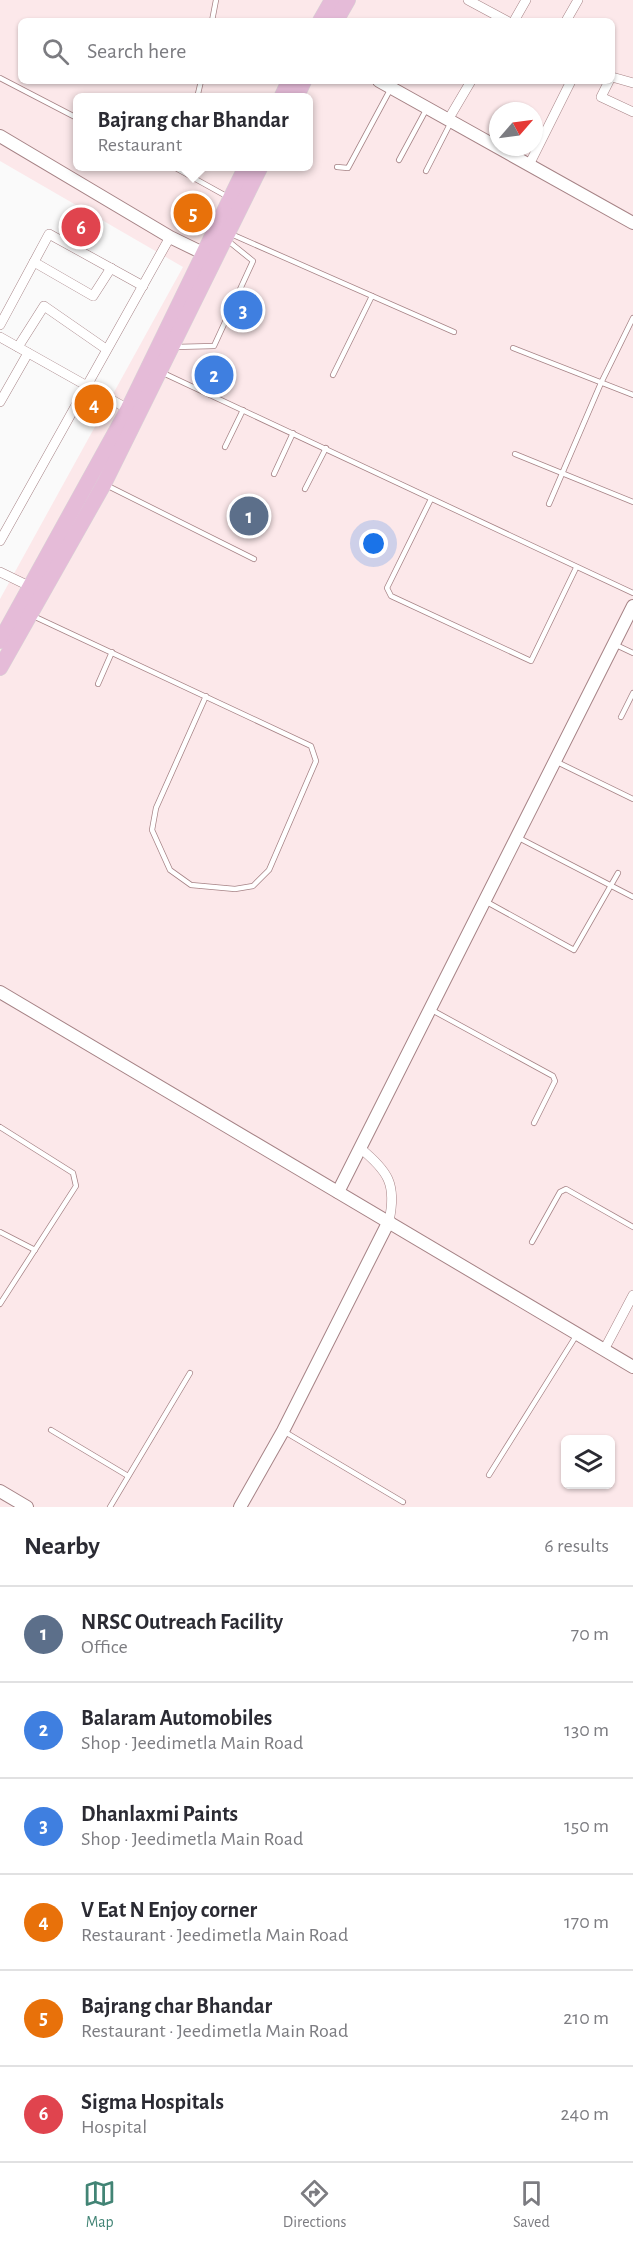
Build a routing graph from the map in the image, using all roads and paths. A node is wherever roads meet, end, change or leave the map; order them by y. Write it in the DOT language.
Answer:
graph roads {
  1 [pos="216,0"];
  2 [pos="332,0"];
  3 [pos="348,0"];
  4 [pos="468,0"];
  5 [pos="526,0"];
  6 [pos="578,0"];
  7 [pos="213,18"];
  8 [pos="322,18"];
  9 [pos="338,18"];
  10 [pos="501,18"];
  11 [pos="516,18"];
  12 [pos="568,18"];
  13 [pos="0,78"];
  14 [pos="615,78"];
  15 [pos="633,83"];
  16 [pos="384,84"];
  17 [pos="469,84"];
  18 [pos="570,84"];
  19 [pos="608,84"];
  20 [pos="391,88"];
  21 [pos="428,108"];
  22 [pos="633,112"];
  23 [pos="73,115"];
  24 [pos="450,121"];
  25 [pos="0,136"];
  26 [pos="399,160"];
  27 [pos="529,165"];
  28 [pos="337,167"];
  29 [pos="186,171"];
  30 [pos="244,171"];
  31 [pos="258,171"];
  32 [pos="426,171"];
  33 [pos="231,198"];
  34 [pos="633,223"];
  35 [pos="226,235"];
  36 [pos="170,237"];
  37 [pos="210,256"];
  38 [pos="34,262"];
  39 [pos="111,268"];
  40 [pos="143,286"];
  41 [pos="372,296"];
  42 [pos="633,318"];
  43 [pos="0,325"];
  44 [pos="454,332"];
  45 [pos="0,337"];
  46 [pos="18,347"];
  47 [pos="174,347"];
  48 [pos="513,348"];
  49 [pos="106,349"];
  50 [pos="28,353"];
  51 [pos="161,372"];
  52 [pos="333,375"];
  53 [pos="601,383"];
  54 [pos="85,385"];
  55 [pos="633,395"];
  56 [pos="0,402"];
  57 [pos="128,409"];
  58 [pos="243,410"];
  59 [pos="293,433"];
  60 [pos="225,447"];
  61 [pos="326,448"];
  62 [pos="515,454"];
  63 [pos="563,473"];
  64 [pos="274,474"];
  65 [pos="104,484"];
  66 [pos="305,489"];
  67 [pos="431,499"];
  68 [pos="633,502"];
  69 [pos="549,504"];
  70 [pos="0,541"];
  71 [pos="254,559"];
  72 [pos="576,568"];
  73 [pos="0,572"];
  74 [pos="31,587"];
  75 [pos="633,593"];
  76 [pos="633,606"];
  77 [pos="31,615"];
  78 [pos="0,641"];
  79 [pos="614,644"];
  80 [pos="112,652"];
  81 [pos="633,653"];
  82 [pos="0,668"];
  83 [pos="98,684"];
  84 [pos="633,693"];
  85 [pos="206,696"];
  86 [pos="621,717"];
  87 [pos="555,760"];
  88 [pos="633,799"];
  89 [pos="517,837"];
  90 [pos="618,873"];
  91 [pos="610,886"];
  92 [pos="633,897"];
  93 [pos="485,901"];
  94 [pos="0,992"];
  95 [pos="430,1009"];
  96 [pos="534,1123"];
  97 [pos="0,1127"];
  98 [pos="360,1148"];
  99 [pos="338,1192"];
  100 [pos="389,1221"];
  101 [pos="633,1227"];
  102 [pos="0,1232"];
  103 [pos="532,1242"];
  104 [pos="35,1250"];
  105 [pos="633,1295"];
  106 [pos="0,1304"];
  107 [pos="578,1334"];
  108 [pos="604,1350"];
  109 [pos="633,1367"];
  110 [pos="190,1373"];
  111 [pos="51,1430"];
  112 [pos="283,1431"];
  113 [pos="489,1475"];
  114 [pos="128,1476"];
  115 [pos="0,1491"];
  116 [pos="403,1502"];
  117 [pos="27,1507"];
  118 [pos="110,1507"];
  119 [pos="240,1507"];
  1 -- 7 [label="lane"];
  2 -- 8 [label="main road"];
  3 -- 9 [label="main road"];
  4 -- 10 [label="street"];
  5 -- 11 [label="street"];
  6 -- 12 [label="street"];
  13 -- 23 [label="lane"];
  14 -- 15 [label="street"];
  16 -- 20 [label="street"];
  17 -- 24 [label="street"];
  18 -- 27 [label="street"];
  19 -- 22 [label="street"];
  20 -- 21 [label="street"];
  20 -- 28 [label="lane"];
  21 -- 24 [label="street"];
  21 -- 26 [label="lane"];
  24 -- 27 [label="street"];
  24 -- 32 [label="lane"];
  25 -- 36 [label="street"];
  27 -- 34 [label="street"];
  29 -- 33 [label="lane"];
  30 -- 33 [label="main road"];
  31 -- 35 [label="main road"];
  33 -- 37 [label="main road"];
  35 -- 37 [label="main road"];
  35 -- 41 [label="lane"];
  35 -- 47 [label="lane"];
  36 -- 37 [label="street"];
  36 -- 40 [label="street"];
  37 -- 47 [label="main road"];
  37 -- 57 [label="main road"];
  38 -- 39 [label="street"];
  38 -- 39 [label="street"];
  38 -- 43 [label="street"];
  39 -- 40 [label="street"];
  40 -- 49 [label="street"];
  41 -- 44 [label="lane"];
  41 -- 52 [label="lane"];
  42 -- 53 [label="lane"];
  45 -- 46 [label="street"];
  46 -- 49 [label="street"];
  46 -- 50 [label="street"];
  47 -- 51 [label="main road"];
  48 -- 53 [label="lane"];
  49 -- 54 [label="street"];
  50 -- 54 [label="street"];
  50 -- 56 [label="street"];
  51 -- 58 [label="lane"];
  51 -- 65 [label="main road"];
  53 -- 55 [label="lane"];
  53 -- 63 [label="lane"];
  54 -- 57 [label="street"];
  54 -- 70 [label="street"];
  57 -- 74 [label="main road"];
  58 -- 59 [label="lane"];
  58 -- 60 [label="lane"];
  59 -- 61 [label="lane"];
  59 -- 64 [label="lane"];
  61 -- 66 [label="lane"];
  61 -- 67 [label="lane"];
  62 -- 63 [label="lane"];
  63 -- 68 [label="lane"];
  63 -- 69 [label="lane"];
  65 -- 71 [label="lane"];
  65 -- 77 [label="main road"];
  67 -- 72 [label="lane"];
  67 -- 72 [label="lane"];
  72 -- 75 [label="lane"];
  73 -- 74 [label="street"];
  74 -- 78 [label="main road"];
  76 -- 79 [label="street"];
  77 -- 80 [label="lane"];
  77 -- 82 [label="main road"];
  79 -- 81 [label="lane"];
  79 -- 87 [label="street"];
  80 -- 83 [label="lane"];
  80 -- 85 [label="lane"];
  84 -- 86 [label="lane"];
  85 -- 85 [label="lane"];
  87 -- 88 [label="lane"];
  87 -- 89 [label="street"];
  89 -- 91 [label="lane"];
  89 -- 93 [label="street"];
  90 -- 91 [label="lane"];
  91 -- 92 [label="lane"];
  91 -- 93 [label="lane"];
  93 -- 95 [label="street"];
  94 -- 99 [label="street"];
  95 -- 96 [label="lane"];
  95 -- 98 [label="street"];
  97 -- 104 [label="lane"];
  98 -- 99 [label="street"];
  98 -- 100 [label="street"];
  99 -- 100 [label="street"];
  100 -- 107 [label="street"];
  100 -- 112 [label="street"];
  101 -- 103 [label="lane"];
  102 -- 104 [label="lane"];
  104 -- 106 [label="lane"];
  105 -- 108 [label="street"];
  107 -- 108 [label="street"];
  107 -- 113 [label="lane"];
  108 -- 109 [label="street"];
  110 -- 114 [label="lane"];
  111 -- 114 [label="lane"];
  112 -- 116 [label="lane"];
  112 -- 119 [label="street"];
  114 -- 118 [label="lane"];
  115 -- 117 [label="street"];
}
